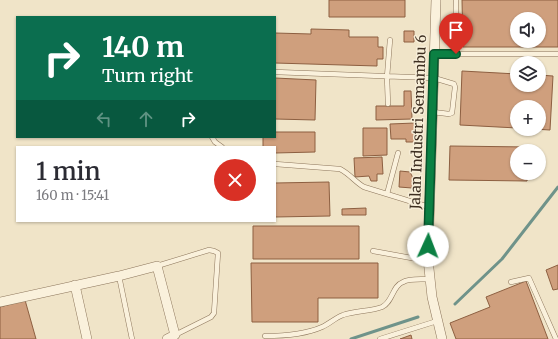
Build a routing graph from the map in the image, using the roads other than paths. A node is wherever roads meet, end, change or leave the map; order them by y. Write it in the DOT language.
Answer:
graph roads {
  1 [pos="436,0"];
  2 [pos="456,0"];
  3 [pos="390,40"];
  4 [pos="434,54"];
  5 [pos="456,54"];
  6 [pos="558,54"];
  7 [pos="276,72"];
  8 [pos="386,77"];
  9 [pos="434,78"];
  10 [pos="388,104"];
  11 [pos="432,112"];
  12 [pos="212,138"];
  13 [pos="220,146"];
  14 [pos="398,153"];
  15 [pos="276,164"];
  16 [pos="387,194"];
  17 [pos="429,207"];
  18 [pos="373,251"];
  19 [pos="428,261"];
  20 [pos="157,266"];
  21 [pos="119,276"];
  22 [pos="430,279"];
  23 [pos="511,282"];
  24 [pos="75,285"];
  25 [pos="0,302"];
  26 [pos="437,321"];
  27 [pos="265,336"];
  28 [pos="171,337"];
  29 [pos="87,339"];
  30 [pos="132,339"];
  31 [pos="380,339"];
  32 [pos="442,339"];
  33 [pos="556,339"];
  1 -- 4 [label="street, Jalan Industri Semambu 6"];
  2 -- 5 [label="lane"];
  3 -- 8 [label="lane"];
  4 -- 5 [label="lane"];
  4 -- 9 [label="street, Jalan Industri Semambu 6"];
  5 -- 6 [label="lane"];
  7 -- 8 [label="lane"];
  8 -- 9 [label="lane"];
  8 -- 10 [label="lane"];
  9 -- 11 [label="street, Jalan Industri Semambu 6"];
  9 -- 11 [label="lane"];
  11 -- 17 [label="street, Jalan Industri Semambu 6"];
  12 -- 13 [label="lane"];
  14 -- 16 [label="lane"];
  15 -- 16 [label="lane"];
  16 -- 17 [label="lane"];
  17 -- 19 [label="street, Jalan Industri Semambu 6"];
  18 -- 19 [label="lane"];
  19 -- 22 [label="street, Jalan Industri Semambu 6"];
  20 -- 21 [label="street"];
  20 -- 28 [label="street"];
  20 -- 28 [label="lane"];
  21 -- 24 [label="street"];
  21 -- 30 [label="lane"];
  22 -- 26 [label="street, Jalan Industri Semambu 6"];
  22 -- 27 [label="lane"];
  23 -- 33 [label="lane"];
  24 -- 25 [label="street"];
  24 -- 29 [label="street"];
  26 -- 31 [label="lane"];
  26 -- 32 [label="street, Jalan Industri Semambu 6"];
}
